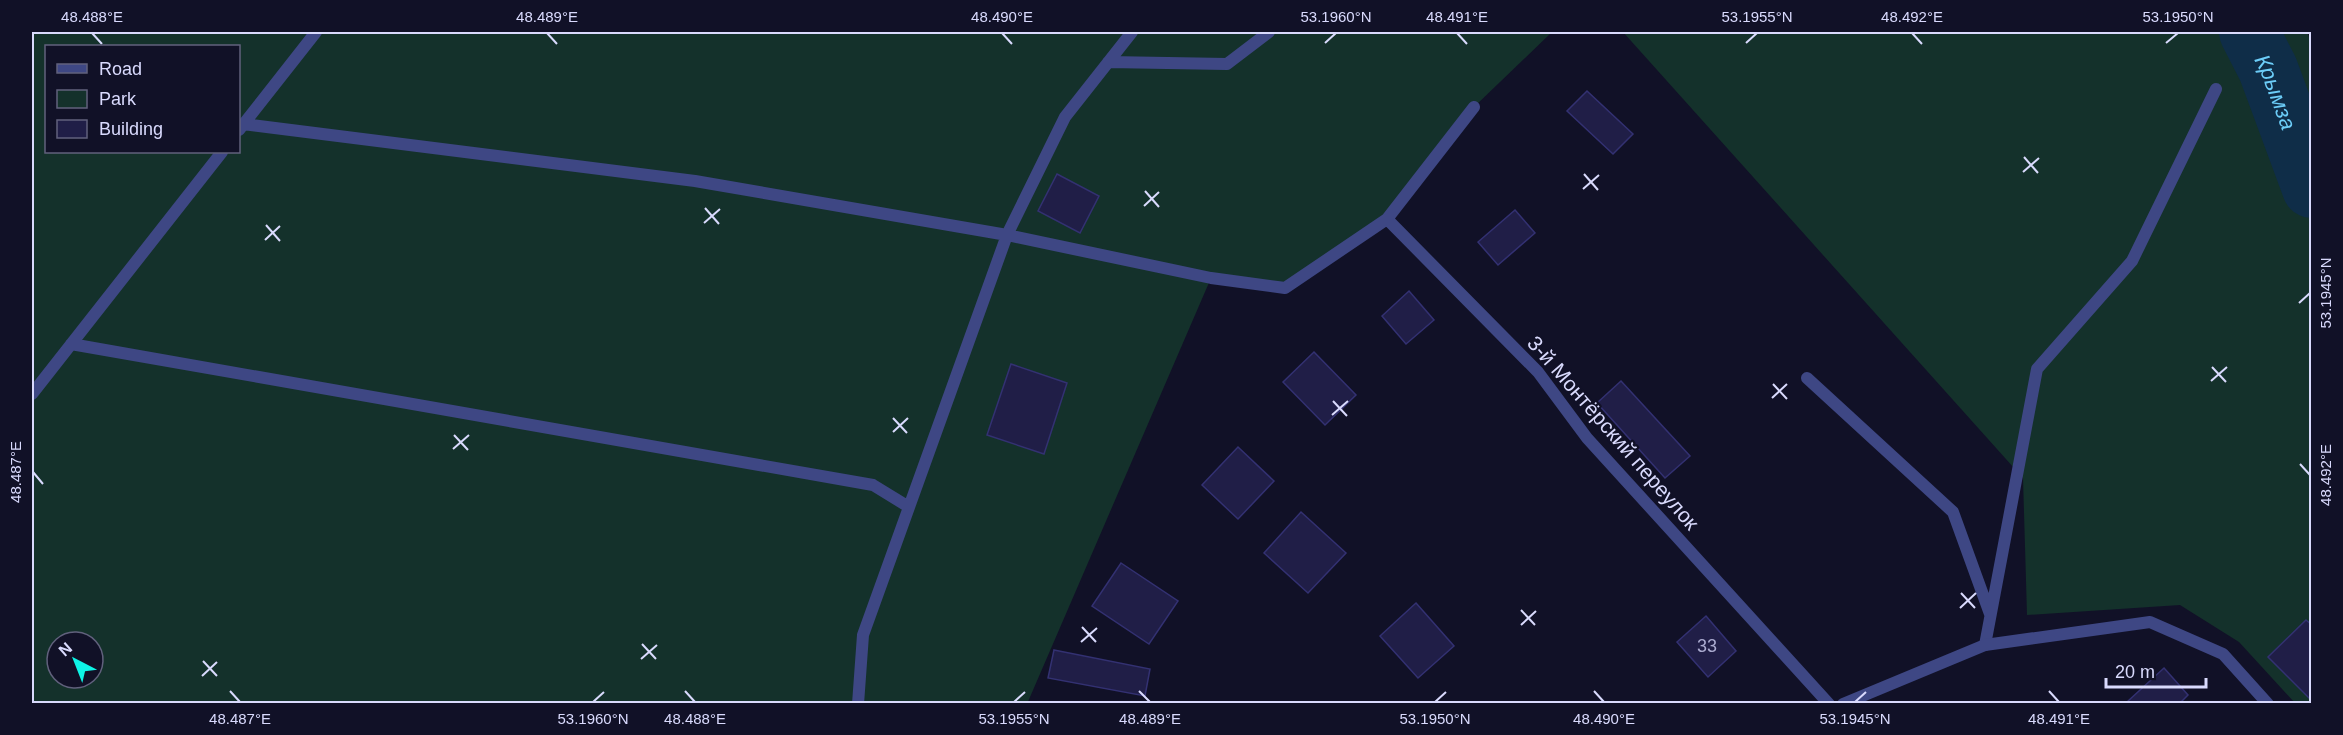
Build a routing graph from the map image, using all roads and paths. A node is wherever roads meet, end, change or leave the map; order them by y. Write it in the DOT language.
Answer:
graph roads {
  1 [pos="316,32"];
  2 [pos="1132,32"];
  3 [pos="1269,32"];
  4 [pos="1108,62"];
  5 [pos="2216,89"];
  6 [pos="1474,107"];
  7 [pos="241,127"];
  8 [pos="221,153"];
  9 [pos="1387,219"];
  10 [pos="1007,235"];
  11 [pos="71,344"];
  12 [pos="1807,378"];
  13 [pos="32,394"];
  14 [pos="909,507"];
  15 [pos="1991,615"];
  16 [pos="1985,645"];
  17 [pos="858,704"];
  18 [pos="1829,704"];
  19 [pos="1843,704"];
  20 [pos="2268,704"];
  1 -- 7 [label="street"];
  2 -- 4 [label="street"];
  3 -- 4 [label="street"];
  4 -- 10 [label="street"];
  5 -- 15 [label="street"];
  6 -- 9 [label="street"];
  7 -- 10 [label="street"];
  8 -- 11 [label="street"];
  9 -- 10 [label="street"];
  9 -- 18 [label="street, 3-й Монтёрский переулок"];
  10 -- 14 [label="street"];
  11 -- 13 [label="street"];
  11 -- 14 [label="street"];
  12 -- 15 [label="street"];
  14 -- 17 [label="street"];
  15 -- 16 [label="street"];
  16 -- 19 [label="street"];
  16 -- 20 [label="street"];
}
